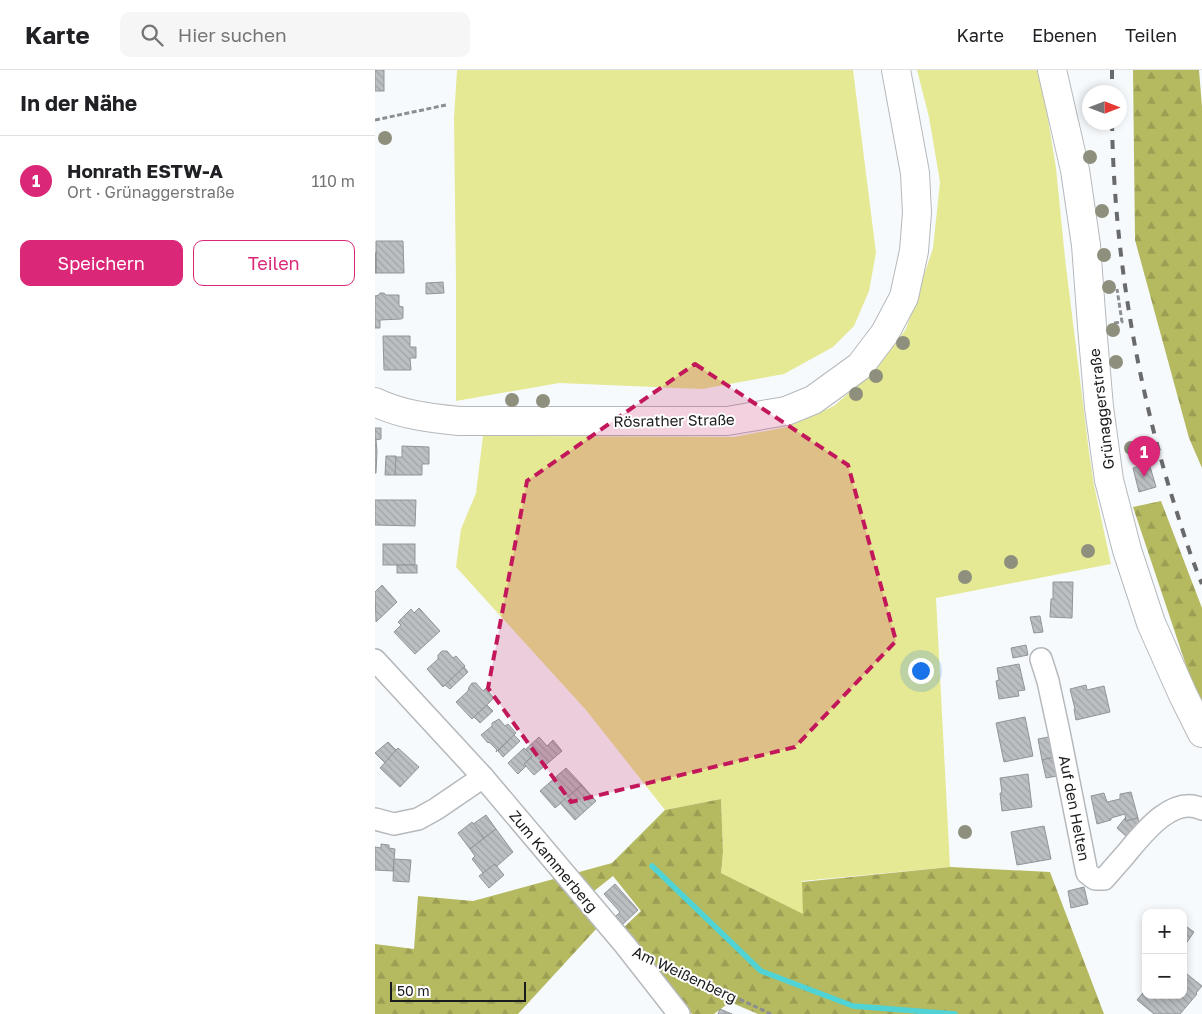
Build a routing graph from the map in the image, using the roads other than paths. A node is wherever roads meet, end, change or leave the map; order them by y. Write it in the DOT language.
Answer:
graph roads {
  1 [pos="896,70"];
  2 [pos="1052,70"];
  3 [pos="375,402"];
  4 [pos="1041,659"];
  5 [pos="375,660"];
  6 [pos="1202,734"];
  7 [pos="483,777"];
  8 [pos="1202,809"];
  9 [pos="375,819"];
  10 [pos="625,945"];
  11 [pos="679,1014"];
  1 -- 3 [label="street, Rösrather Straße"];
  2 -- 6 [label="street, Grünaggerstraße"];
  4 -- 8 [label="street, Auf den Helten"];
  5 -- 7 [label="street, Zum Kammerberg"];
  7 -- 9 [label="street"];
  7 -- 10 [label="street, Zum Kammerberg"];
  10 -- 11 [label="street, Am Weißenberg"];
}
